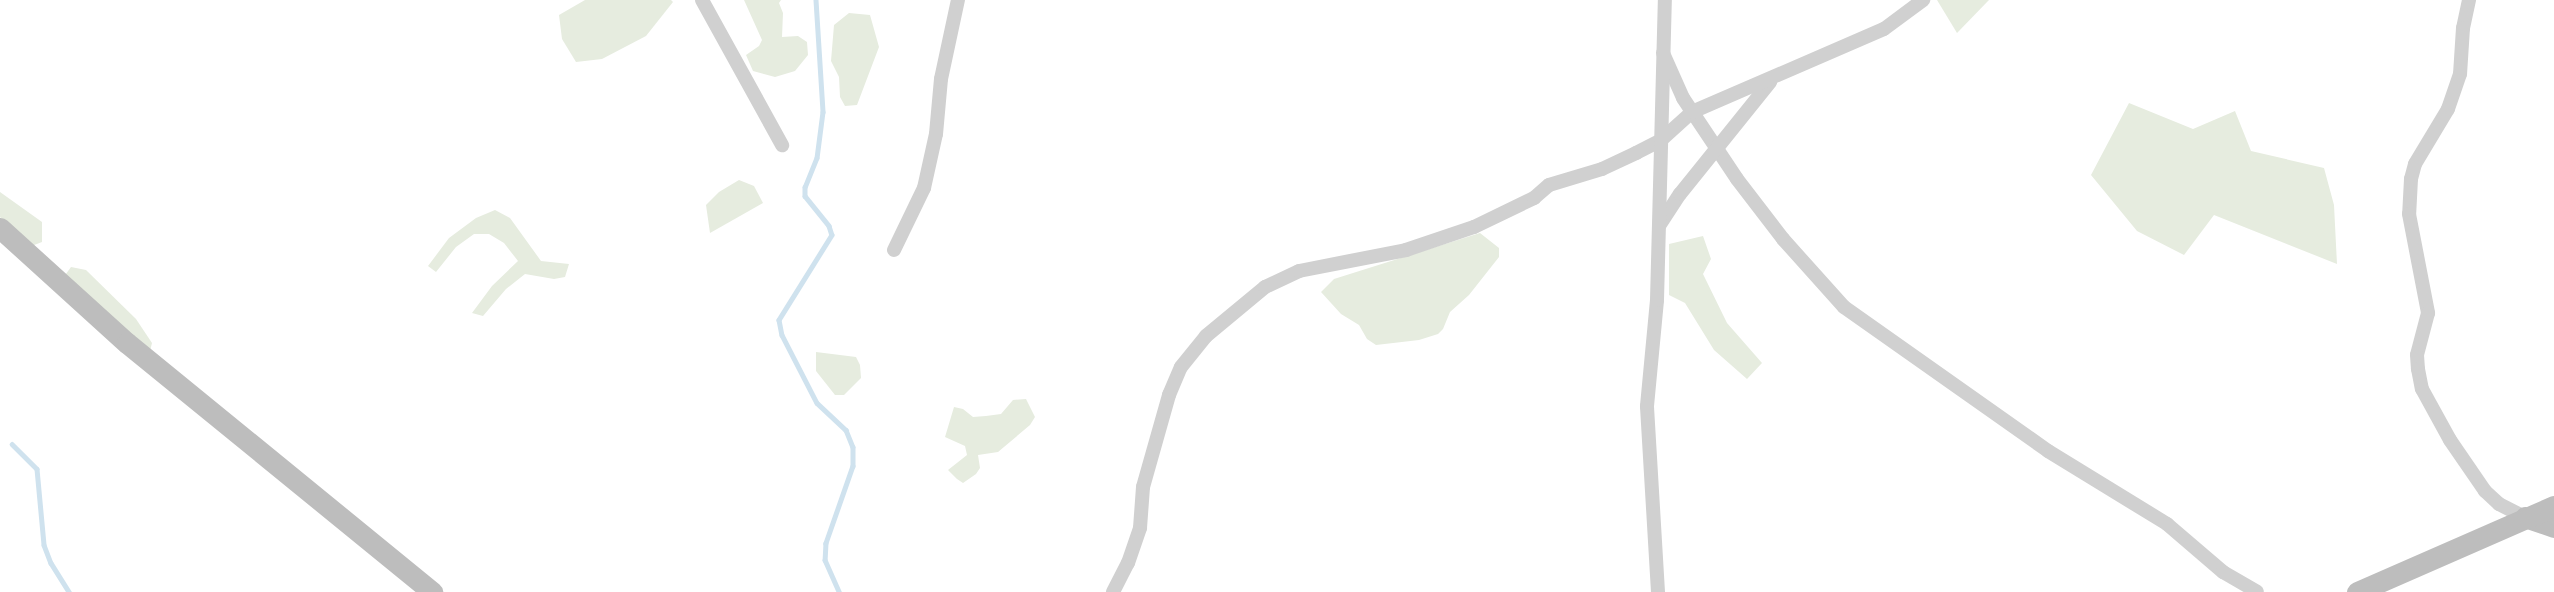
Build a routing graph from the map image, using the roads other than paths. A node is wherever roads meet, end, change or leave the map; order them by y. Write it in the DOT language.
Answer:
graph roads {
  1 [pos="702,0"];
  2 [pos="958,0"];
  3 [pos="1665,0"];
  4 [pos="1923,0"];
  5 [pos="2469,0"];
  6 [pos="1663,53"];
  7 [pos="1777,75"];
  8 [pos="1692,112"];
  9 [pos="1661,140"];
  10 [pos="782,145"];
  11 [pos="1717,149"];
  12 [pos="0,228"];
  13 [pos="1658,228"];
  14 [pos="894,250"];
  15 [pos="2554,506"];
  16 [pos="2525,517"];
  17 [pos="2554,527"];
  18 [pos="432,592"];
  19 [pos="1113,592"];
  20 [pos="1658,592"];
  21 [pos="2257,592"];
  22 [pos="2357,592"];
  1 -- 10 [label="street"];
  2 -- 14 [label="street"];
  3 -- 6 [label="street"];
  4 -- 7 [label="street"];
  5 -- 16 [label="street"];
  6 -- 8 [label="street"];
  6 -- 9 [label="street"];
  7 -- 8 [label="street"];
  7 -- 11 [label="street"];
  8 -- 9 [label="street"];
  8 -- 11 [label="street"];
  9 -- 13 [label="street"];
  9 -- 19 [label="street"];
  11 -- 13 [label="street"];
  11 -- 21 [label="street"];
  12 -- 18 [label="street"];
  13 -- 20 [label="street"];
  15 -- 16 [label="street"];
  16 -- 17 [label="street"];
  16 -- 22 [label="street"];
}
